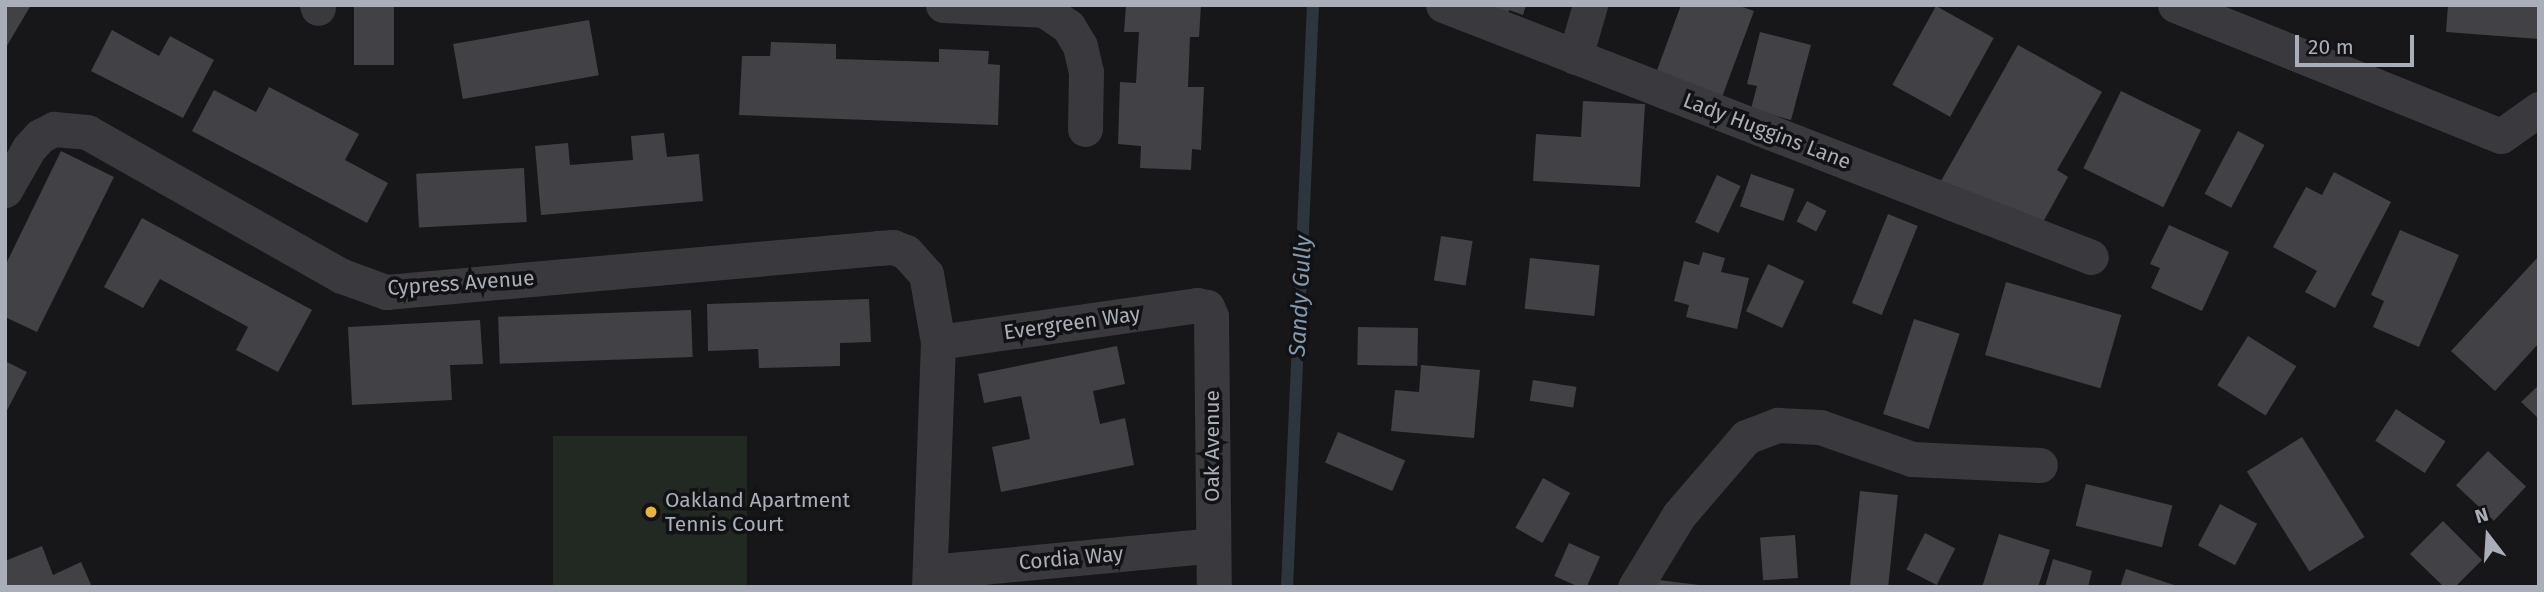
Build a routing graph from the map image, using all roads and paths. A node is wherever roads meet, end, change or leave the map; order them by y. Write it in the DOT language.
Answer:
graph roads {
  1 [pos="943,5"];
  2 [pos="1443,5"];
  3 [pos="1590,5"];
  4 [pos="2175,5"];
  5 [pos="1575,57"];
  6 [pos="2539,109"];
  7 [pos="1085,129"];
  8 [pos="5,190"];
  9 [pos="2091,257"];
  10 [pos="1207,307"];
  11 [pos="938,342"];
  12 [pos="2040,465"];
  13 [pos="1213,545"];
  14 [pos="929,579"];
  15 [pos="1214,587"];
  16 [pos="1635,587"];
  1 -- 7 [label="street"];
  2 -- 5 [label="street, Lady Huggins Lane"];
  3 -- 5 [label="street"];
  4 -- 6 [label="street"];
  5 -- 9 [label="street, Lady Huggins Lane"];
  8 -- 11 [label="street, Cypress Avenue"];
  10 -- 11 [label="street, Evergreen Way"];
  10 -- 13 [label="street, Oak Avenue"];
  11 -- 14 [label="street"];
  12 -- 16 [label="street"];
  13 -- 14 [label="street, Cordia Way"];
  13 -- 15 [label="street, Oak Avenue"];
}
